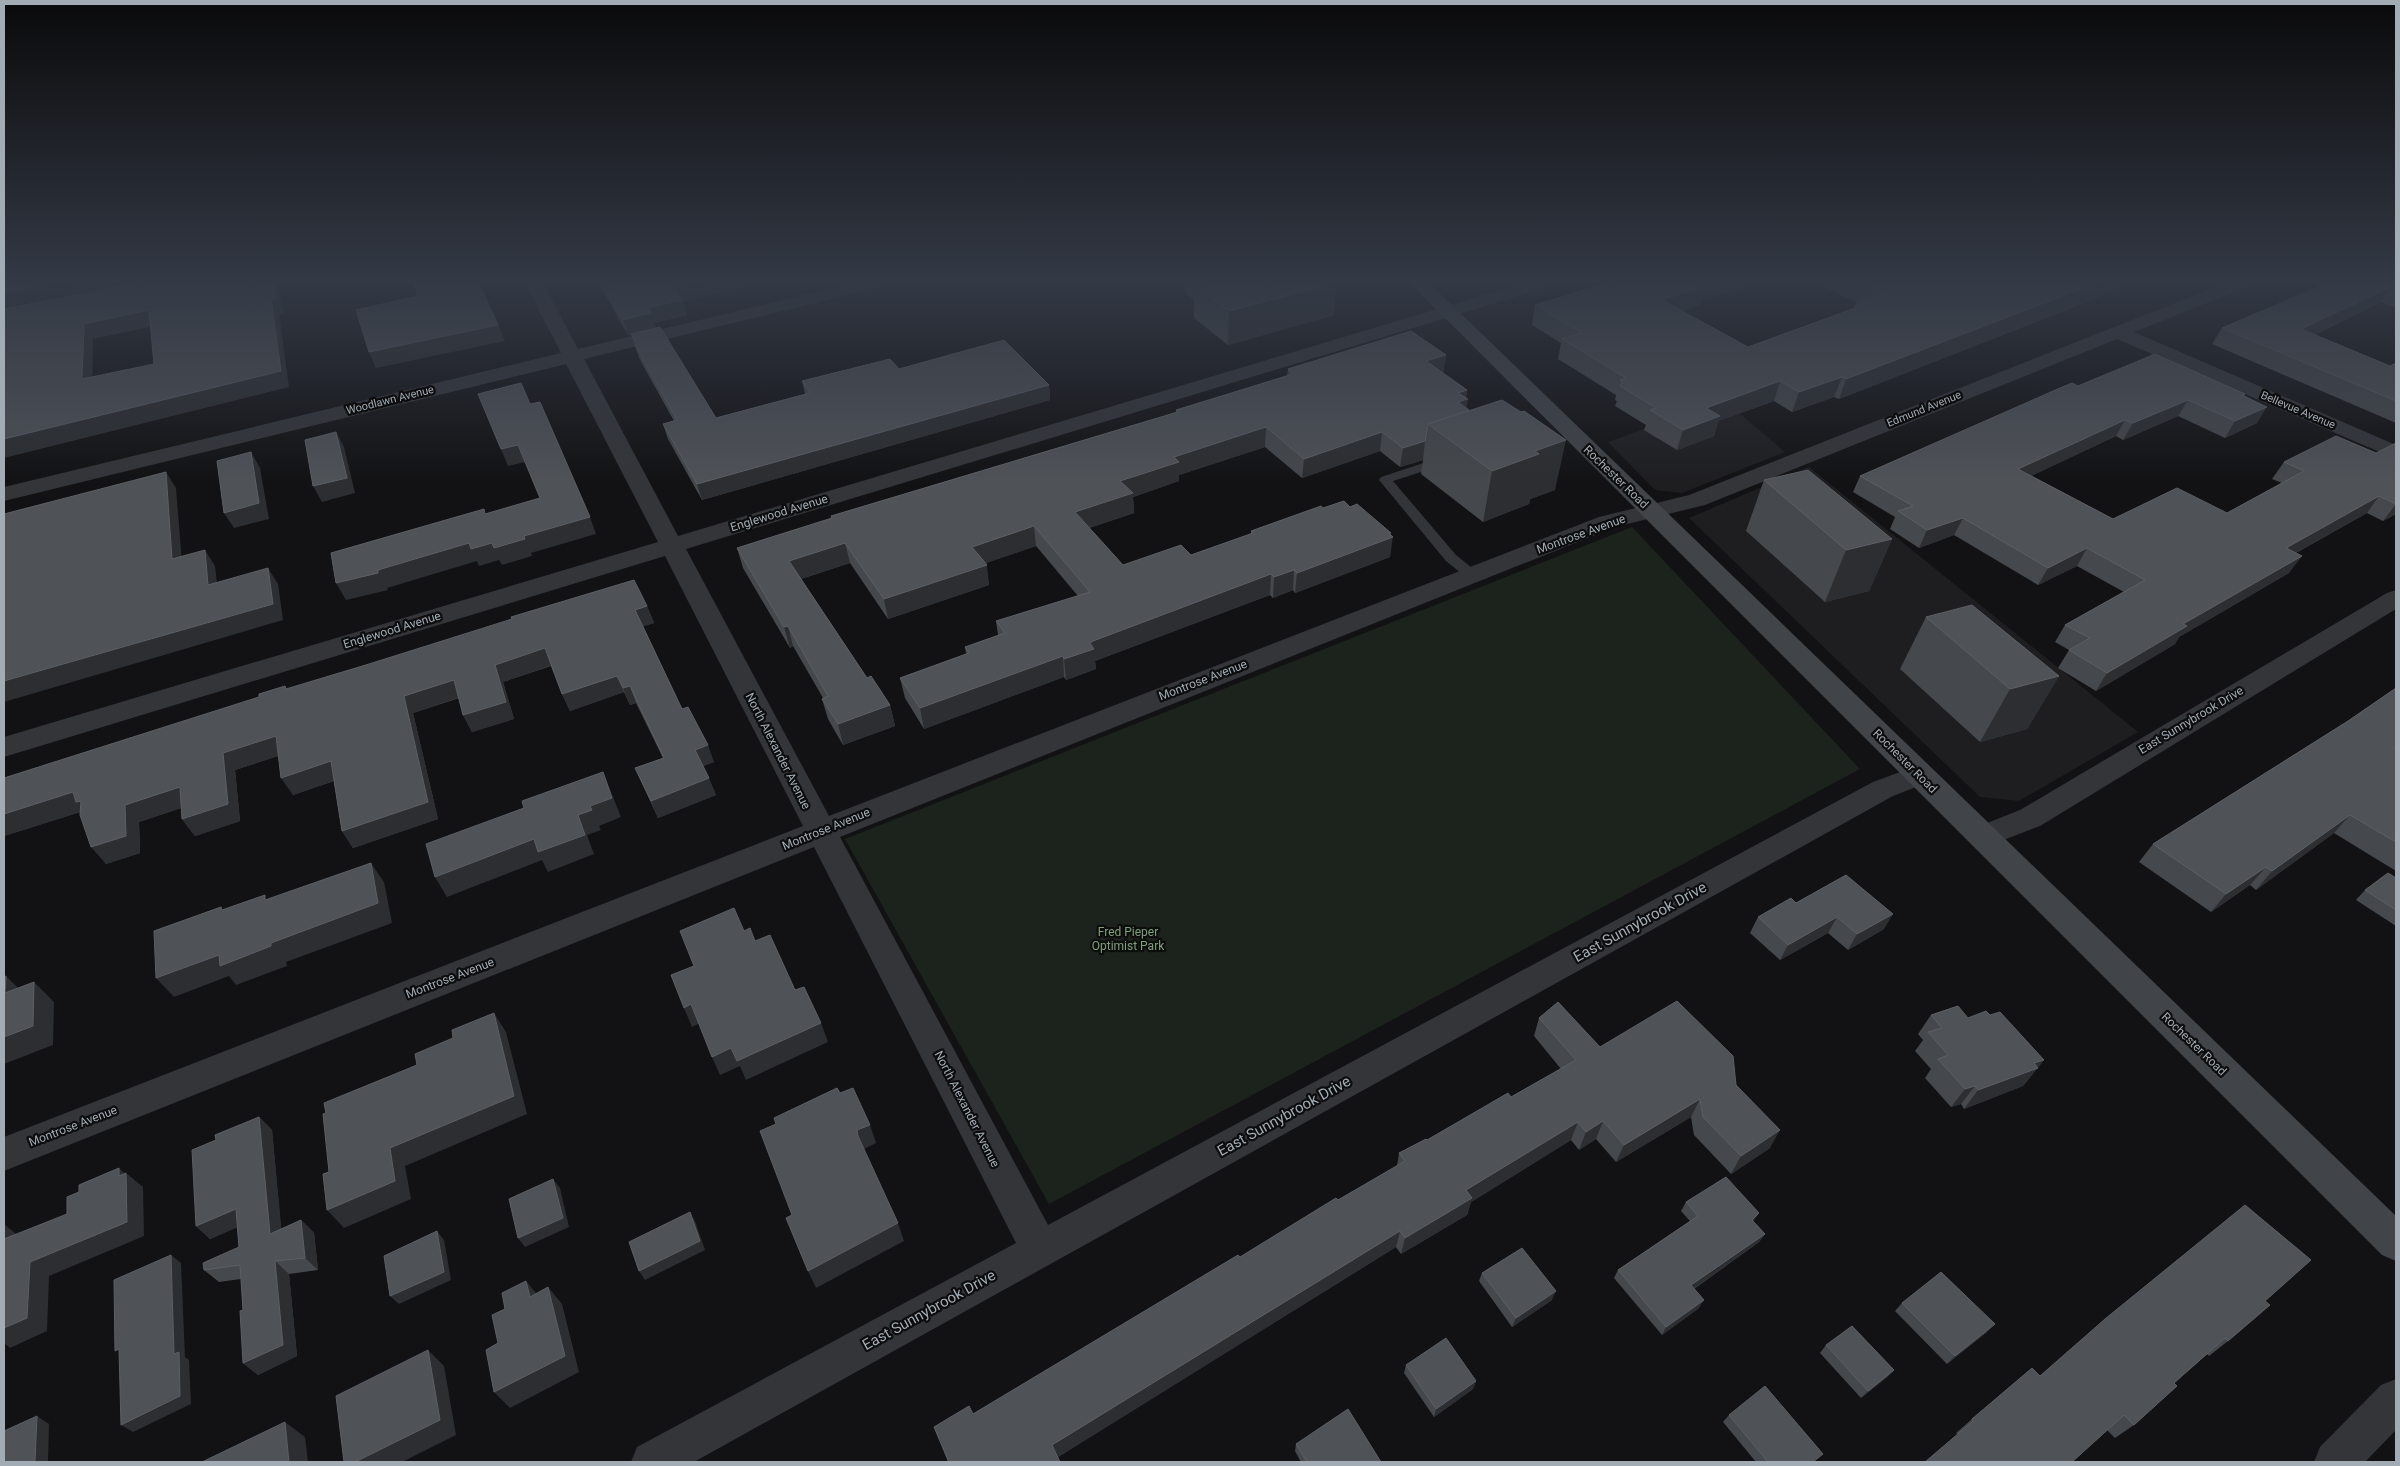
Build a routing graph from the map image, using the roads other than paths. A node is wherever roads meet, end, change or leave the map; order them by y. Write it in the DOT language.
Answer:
graph roads {
  1 [pos="569,347"];
  2 [pos="609,347"];
  3 [pos="1331,347"];
  4 [pos="1482,347"];
  5 [pos="2078,347"];
  6 [pos="2153,347"];
  7 [pos="574,356"];
  8 [pos="2396,453"];
  9 [pos="1456,456"];
  10 [pos="4,494"];
  11 [pos="1651,512"];
  12 [pos="673,546"];
  13 [pos="1472,575"];
  14 [pos="2396,598"];
  15 [pos="4,748"];
  16 [pos="1919,774"];
  17 [pos="821,831"];
  18 [pos="1983,837"];
  19 [pos="4,1154"];
  20 [pos="2396,1242"];
  21 [pos="1040,1249"];
  22 [pos="2396,1400"];
  23 [pos="652,1462"];
  24 [pos="2335,1462"];
  1 -- 7 [label="street, North Alexander Avenue"];
  2 -- 7 [label="street, Woodlawn Avenue"];
  3 -- 12 [label="street, Englewood Avenue"];
  4 -- 11 [label="main road, Rochester Road"];
  5 -- 11 [label="street, Edmund Avenue"];
  6 -- 8 [label="street, Bellevue Avenue"];
  7 -- 10 [label="street, Woodlawn Avenue"];
  7 -- 12 [label="street, North Alexander Avenue"];
  9 -- 13 [label="lane"];
  11 -- 13 [label="street, Montrose Avenue"];
  11 -- 16 [label="main road, Rochester Road"];
  12 -- 15 [label="street, Englewood Avenue"];
  12 -- 17 [label="street, North Alexander Avenue"];
  13 -- 17 [label="street, Montrose Avenue"];
  14 -- 18 [label="street, East Sunnybrook Drive"];
  16 -- 18 [label="main road, Rochester Road"];
  16 -- 21 [label="street, East Sunnybrook Drive"];
  17 -- 19 [label="street, Montrose Avenue"];
  17 -- 21 [label="street, North Alexander Avenue"];
  18 -- 20 [label="main road, Rochester Road"];
  21 -- 23 [label="street, East Sunnybrook Drive"];
  22 -- 24 [label="street"];
}
